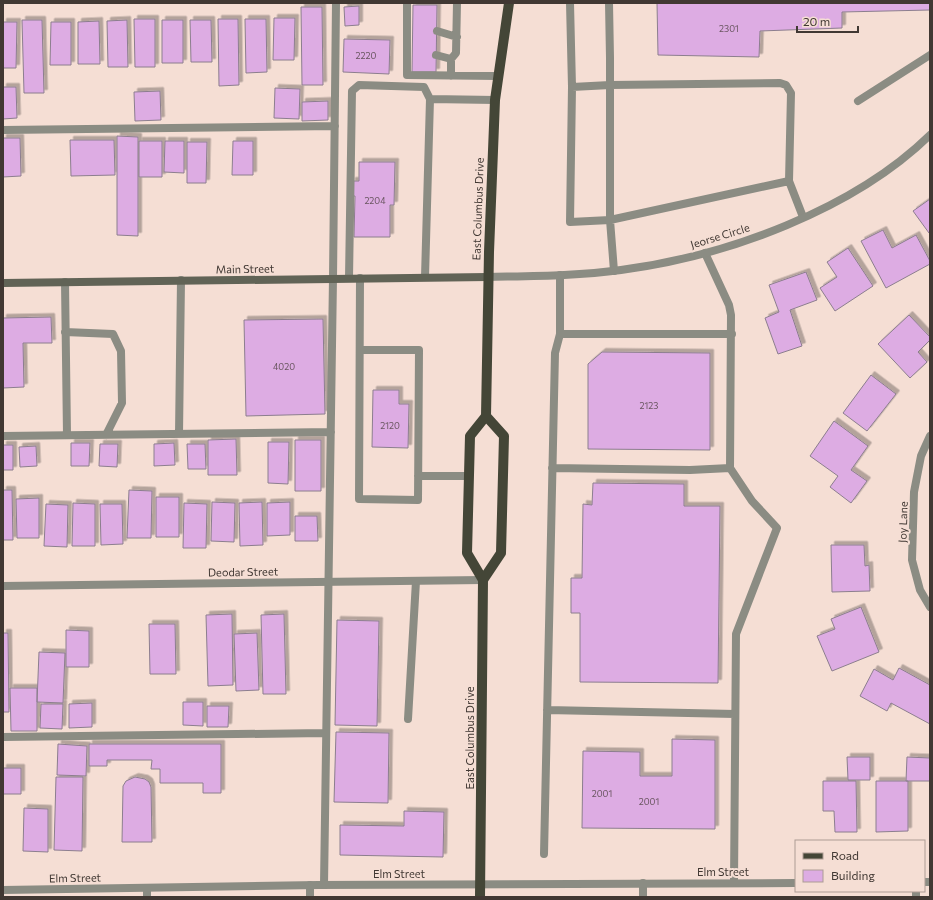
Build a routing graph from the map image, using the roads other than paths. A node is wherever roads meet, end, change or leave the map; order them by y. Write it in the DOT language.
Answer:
graph roads {
  1 [pos="336,3"];
  2 [pos="407,3"];
  3 [pos="457,3"];
  4 [pos="509,3"];
  5 [pos="570,3"];
  6 [pos="609,3"];
  7 [pos="437,30"];
  8 [pos="457,37"];
  9 [pos="436,55"];
  10 [pos="930,55"];
  11 [pos="451,60"];
  12 [pos="451,76"];
  13 [pos="498,76"];
  14 [pos="610,85"];
  15 [pos="572,87"];
  16 [pos="430,99"];
  17 [pos="495,100"];
  18 [pos="858,101"];
  19 [pos="335,126"];
  20 [pos="3,130"];
  21 [pos="930,135"];
  22 [pos="789,181"];
  23 [pos="803,218"];
  24 [pos="610,220"];
  25 [pos="705,253"];
  26 [pos="614,271"];
  27 [pos="560,275"];
  28 [pos="425,277"];
  29 [pos="488,277"];
  30 [pos="333,278"];
  31 [pos="349,278"];
  32 [pos="360,278"];
  33 [pos="181,280"];
  34 [pos="64,282"];
  35 [pos="3,283"];
  36 [pos="65,332"];
  37 [pos="560,334"];
  38 [pos="732,334"];
  39 [pos="360,350"];
  40 [pos="486,416"];
  41 [pos="331,432"];
  42 [pos="179,434"];
  43 [pos="67,435"];
  44 [pos="106,435"];
  45 [pos="3,436"];
  46 [pos="930,436"];
  47 [pos="552,468"];
  48 [pos="730,468"];
  49 [pos="418,476"];
  50 [pos="469,476"];
  51 [pos="483,580"];
  52 [pos="416,581"];
  53 [pos="329,582"];
  54 [pos="3,586"];
  55 [pos="930,607"];
  56 [pos="547,710"];
  57 [pos="735,714"];
  58 [pos="408,719"];
  59 [pos="325,733"];
  60 [pos="3,737"];
  61 [pos="544,854"];
  62 [pos="643,883"];
  63 [pos="734,883"];
  64 [pos="795,883"];
  65 [pos="481,884"];
  66 [pos="310,885"];
  67 [pos="324,885"];
  68 [pos="147,888"];
  69 [pos="3,890"];
  70 [pos="29,893"];
  71 [pos="147,897"];
  72 [pos="310,897"];
  73 [pos="480,897"];
  74 [pos="643,897"];
  1 -- 19 [label="street"];
  2 -- 12 [label="street"];
  3 -- 8 [label="street"];
  4 -- 13 [label="main road, East Columbus Drive"];
  5 -- 15 [label="street"];
  6 -- 14 [label="street"];
  7 -- 8 [label="street"];
  8 -- 11 [label="street"];
  9 -- 11 [label="street"];
  10 -- 18 [label="street"];
  11 -- 12 [label="street"];
  12 -- 13 [label="street"];
  13 -- 17 [label="main road, East Columbus Drive"];
  14 -- 15 [label="street"];
  14 -- 22 [label="street"];
  14 -- 24 [label="street"];
  15 -- 24 [label="street"];
  16 -- 17 [label="street"];
  16 -- 28 [label="street"];
  16 -- 31 [label="street"];
  17 -- 29 [label="main road, East Columbus Drive"];
  19 -- 20 [label="street"];
  19 -- 30 [label="street"];
  21 -- 23 [label="street, Jeorse Circle"];
  22 -- 23 [label="street"];
  22 -- 24 [label="street"];
  23 -- 25 [label="street, Jeorse Circle"];
  24 -- 26 [label="street"];
  25 -- 26 [label="street, Jeorse Circle"];
  25 -- 38 [label="street"];
  26 -- 27 [label="street, Jeorse Circle"];
  27 -- 29 [label="street, Jeorse Circle"];
  27 -- 37 [label="street"];
  28 -- 29 [label="street, Main Street"];
  28 -- 32 [label="street, Main Street"];
  29 -- 40 [label="main road, East Columbus Drive"];
  30 -- 31 [label="street, Main Street"];
  30 -- 33 [label="street, Main Street"];
  30 -- 41 [label="street"];
  31 -- 32 [label="street, Main Street"];
  32 -- 39 [label="street"];
  33 -- 34 [label="street, Main Street"];
  33 -- 42 [label="street"];
  34 -- 35 [label="street, Main Street"];
  34 -- 36 [label="street"];
  36 -- 43 [label="street"];
  36 -- 44 [label="street"];
  37 -- 38 [label="street"];
  37 -- 47 [label="street"];
  38 -- 48 [label="street"];
  39 -- 49 [label="street"];
  39 -- 49 [label="street"];
  40 -- 50 [label="main road"];
  40 -- 51 [label="main road"];
  41 -- 42 [label="street"];
  41 -- 53 [label="street"];
  42 -- 44 [label="street"];
  43 -- 44 [label="street"];
  43 -- 45 [label="street"];
  46 -- 55 [label="street, Joy Lane"];
  47 -- 48 [label="street"];
  47 -- 56 [label="street"];
  48 -- 57 [label="street"];
  49 -- 50 [label="street"];
  50 -- 51 [label="main road"];
  51 -- 52 [label="street, Deodar Street"];
  51 -- 65 [label="main road, East Columbus Drive"];
  52 -- 53 [label="street, Deodar Street"];
  52 -- 58 [label="street"];
  53 -- 54 [label="street, Deodar Street"];
  53 -- 59 [label="street"];
  56 -- 57 [label="street"];
  56 -- 61 [label="street"];
  57 -- 63 [label="street"];
  59 -- 60 [label="street"];
  59 -- 67 [label="street"];
  62 -- 63 [label="street, Elm Street"];
  62 -- 65 [label="street, Elm Street"];
  62 -- 74 [label="street"];
  63 -- 64 [label="street, Elm Street"];
  65 -- 67 [label="street, Elm Street"];
  65 -- 73 [label="main road, East Columbus Drive"];
  66 -- 67 [label="street, Elm Street"];
  66 -- 68 [label="street, Elm Street"];
  66 -- 72 [label="street"];
  68 -- 70 [label="street, Elm Street"];
  68 -- 71 [label="street"];
  69 -- 70 [label="street, Elm Street"];
}
